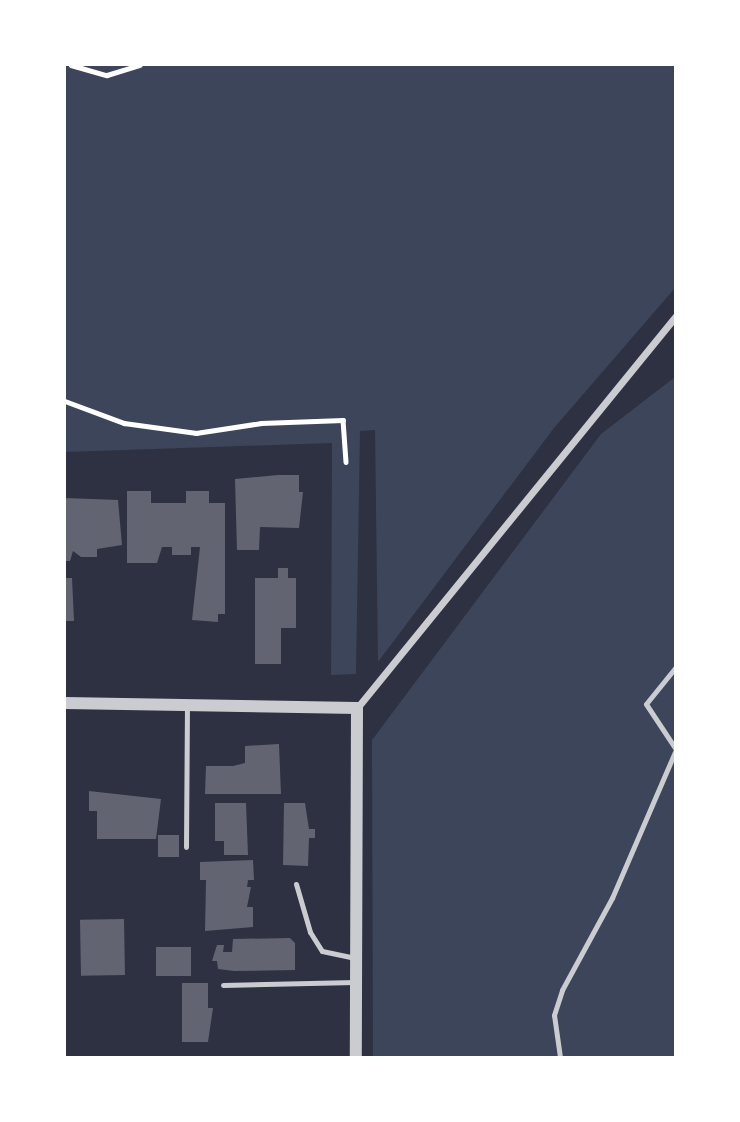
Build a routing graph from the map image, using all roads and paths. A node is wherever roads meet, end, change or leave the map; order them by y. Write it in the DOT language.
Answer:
graph roads {
  1 [pos="71,65"];
  2 [pos="140,65"];
  3 [pos="675,317"];
  4 [pos="65,401"];
  5 [pos="346,462"];
  6 [pos="675,668"];
  7 [pos="65,703"];
  8 [pos="187,703"];
  9 [pos="357,708"];
  10 [pos="675,750"];
  11 [pos="186,847"];
  12 [pos="296,884"];
  13 [pos="355,958"];
  14 [pos="355,982"];
  15 [pos="223,985"];
  16 [pos="356,1057"];
  17 [pos="560,1057"];
  1 -- 2 [label="path"];
  3 -- 9 [label="street"];
  4 -- 5 [label="path"];
  6 -- 10 [label="lane"];
  7 -- 8 [label="street"];
  8 -- 9 [label="street"];
  8 -- 11 [label="lane"];
  9 -- 13 [label="street"];
  10 -- 17 [label="lane"];
  12 -- 13 [label="lane"];
  13 -- 14 [label="street"];
  14 -- 15 [label="lane"];
  14 -- 16 [label="street"];
}
